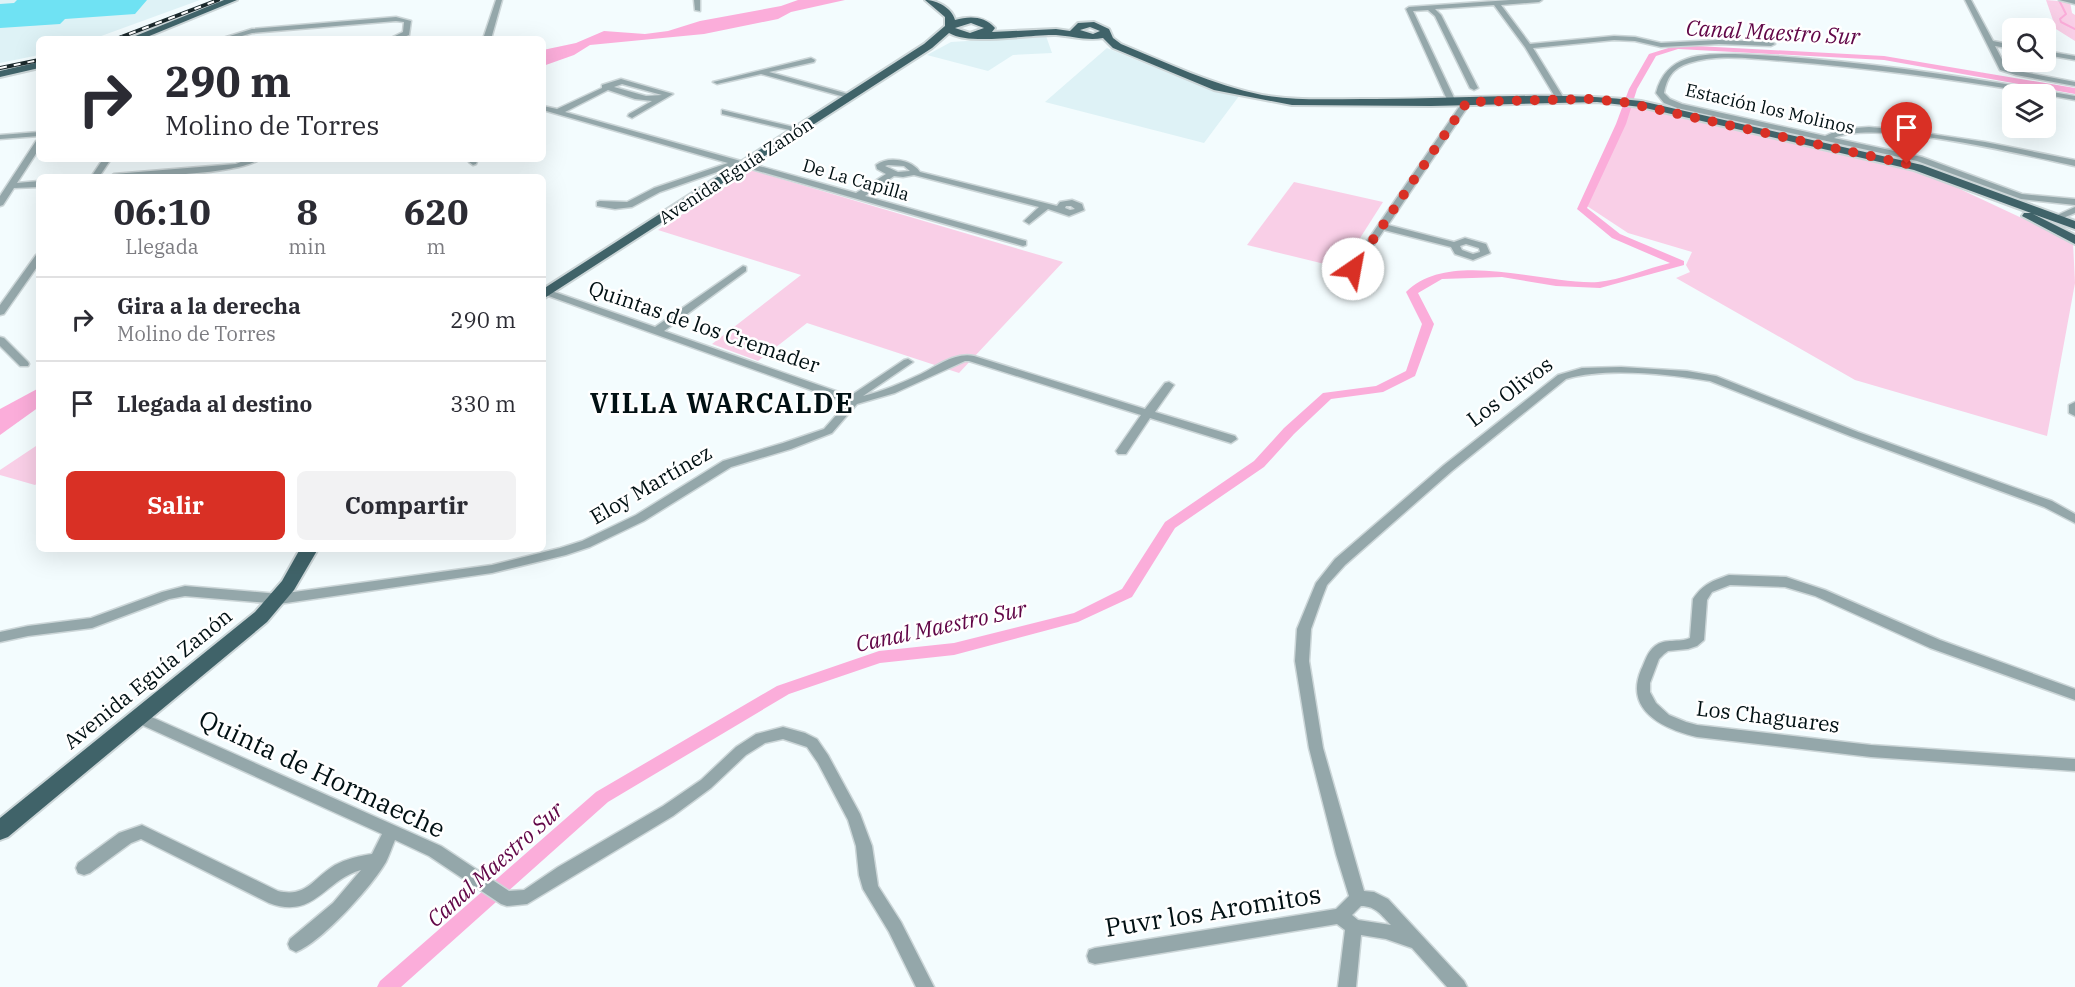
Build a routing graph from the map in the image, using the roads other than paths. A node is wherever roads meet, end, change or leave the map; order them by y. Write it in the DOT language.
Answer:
graph roads {
  1 [pos="232,0"];
  2 [pos="499,0"];
  3 [pos="697,0"];
  4 [pos="930,0"];
  5 [pos="943,0"];
  6 [pos="1539,0"];
  7 [pos="1968,0"];
  8 [pos="2062,0"];
  9 [pos="2074,2"];
  10 [pos="1496,3"];
  11 [pos="1430,8"];
  12 [pos="698,10"];
  13 [pos="982,22"];
  14 [pos="1085,25"];
  15 [pos="950,27"];
  16 [pos="1106,31"];
  17 [pos="975,35"];
  18 [pos="141,36"];
  19 [pos="234,36"];
  20 [pos="401,36"];
  21 [pos="488,36"];
  22 [pos="1081,36"];
  23 [pos="1990,43"];
  24 [pos="1772,44"];
  25 [pos="1528,45"];
  26 [pos="2002,45"];
  27 [pos="928,46"];
  28 [pos="2056,55"];
  29 [pos="2075,58"];
  30 [pos="811,60"];
  31 [pos="1160,65"];
  32 [pos="36,66"];
  33 [pos="762,72"];
  34 [pos="0,74"];
  35 [pos="717,82"];
  36 [pos="2075,84"];
  37 [pos="605,87"];
  38 [pos="1474,88"];
  39 [pos="849,97"];
  40 [pos="2075,98"];
  41 [pos="656,100"];
  42 [pos="1561,100"];
  43 [pos="1452,102"];
  44 [pos="1467,102"];
  45 [pos="546,109"];
  46 [pos="558,112"];
  47 [pos="725,112"];
  48 [pos="632,116"];
  49 [pos="798,130"];
  50 [pos="36,134"];
  51 [pos="0,137"];
  52 [pos="1827,142"];
  53 [pos="36,148"];
  54 [pos="248,162"];
  55 [pos="2075,163"];
  56 [pos="740,164"];
  57 [pos="893,173"];
  58 [pos="915,173"];
  59 [pos="148,174"];
  60 [pos="36,184"];
  61 [pos="11,186"];
  62 [pos="857,197"];
  63 [pos="2075,202"];
  64 [pos="0,203"];
  65 [pos="600,204"];
  66 [pos="1045,207"];
  67 [pos="1061,210"];
  68 [pos="2075,210"];
  69 [pos="1029,221"];
  70 [pos="2051,222"];
  71 [pos="2073,223"];
  72 [pos="1381,226"];
  73 [pos="2075,240"];
  74 [pos="1023,243"];
  75 [pos="1455,245"];
  76 [pos="36,261"];
  77 [pos="743,269"];
  78 [pos="1353,269"];
  79 [pos="546,292"];
  80 [pos="546,294"];
  81 [pos="0,312"];
  82 [pos="657,331"];
  83 [pos="0,340"];
  84 [pos="908,362"];
  85 [pos="24,364"];
  86 [pos="1169,385"];
  87 [pos="853,401"];
  88 [pos="2075,405"];
  89 [pos="2075,412"];
  90 [pos="1147,414"];
  91 [pos="1231,440"];
  92 [pos="1122,451"];
  93 [pos="2075,519"];
  94 [pos="307,552"];
  95 [pos="279,599"];
  96 [pos="0,637"];
  97 [pos="2075,695"];
  98 [pos="138,717"];
  99 [pos="2075,765"];
  100 [pos="0,831"];
  101 [pos="391,832"];
  102 [pos="379,859"];
  103 [pos="84,868"];
  104 [pos="1358,898"];
  105 [pos="1340,916"];
  106 [pos="1354,927"];
  107 [pos="1415,942"];
  108 [pos="296,944"];
  109 [pos="1095,956"];
  110 [pos="926,987"];
  111 [pos="1347,987"];
  112 [pos="1458,987"];
  1 -- 18 [label="main road"];
  2 -- 21 [label="street"];
  3 -- 12 [label="street"];
  4 -- 15 [label="main road"];
  5 -- 13 [label="main road"];
  6 -- 10 [label="street"];
  7 -- 23 [label="street"];
  8 -- 9 [label="street"];
  10 -- 11 [label="street"];
  10 -- 25 [label="street"];
  11 -- 38 [label="street"];
  11 -- 43 [label="street"];
  13 -- 14 [label="main road"];
  13 -- 15 [label="main road"];
  13 -- 17 [label="main road"];
  14 -- 16 [label="main road"];
  14 -- 22 [label="main road"];
  15 -- 17 [label="main road"];
  15 -- 27 [label="main road, Avenida Eguía Zanón"];
  16 -- 22 [label="main road"];
  16 -- 31 [label="main road"];
  17 -- 22 [label="main road"];
  17 -- 27 [label="main road, Avenida Eguía Zanón"];
  19 -- 20 [label="street"];
  22 -- 31 [label="main road"];
  23 -- 26 [label="street"];
  23 -- 36 [label="street"];
  24 -- 25 [label="street"];
  25 -- 42 [label="street"];
  27 -- 39 [label="main road, Avenida Eguía Zanón"];
  28 -- 29 [label="street"];
  30 -- 33 [label="street"];
  31 -- 43 [label="main road"];
  32 -- 34 [label="main road"];
  33 -- 35 [label="street"];
  33 -- 39 [label="street"];
  37 -- 41 [label="street"];
  37 -- 41 [label="street"];
  37 -- 46 [label="street"];
  39 -- 49 [label="main road, Avenida Eguía Zanón"];
  40 -- 52 [label="street, Estación los Molinos"];
  41 -- 48 [label="street"];
  42 -- 44 [label="main road"];
  42 -- 52 [label="main road"];
  43 -- 44 [label="main road"];
  44 -- 72 [label="street"];
  45 -- 46 [label="street, De La Capilla"];
  46 -- 56 [label="street, De La Capilla"];
  47 -- 49 [label="street"];
  49 -- 56 [label="main road, Avenida Eguía Zanón"];
  50 -- 51 [label="street"];
  52 -- 55 [label="street"];
  52 -- 63 [label="street, Estación los Molinos"];
  52 -- 70 [label="main road"];
  53 -- 61 [label="street"];
  54 -- 59 [label="street"];
  56 -- 62 [label="street, De La Capilla"];
  56 -- 65 [label="street"];
  56 -- 79 [label="main road, Avenida Eguía Zanón"];
  57 -- 58 [label="street"];
  57 -- 58 [label="street"];
  57 -- 62 [label="street"];
  58 -- 66 [label="street"];
  60 -- 61 [label="street"];
  61 -- 64 [label="street"];
  62 -- 74 [label="street, De La Capilla"];
  66 -- 67 [label="street"];
  66 -- 69 [label="street"];
  68 -- 70 [label="street"];
  70 -- 71 [label="main road"];
  70 -- 73 [label="main road"];
  72 -- 75 [label="street"];
  72 -- 78 [label="street"];
  76 -- 81 [label="street"];
  77 -- 82 [label="street"];
  80 -- 82 [label="street, Quintas de los Cremader"];
  82 -- 87 [label="street, Quintas de los Cremader"];
  83 -- 85 [label="street"];
  84 -- 87 [label="street, Eloy Martínez"];
  86 -- 90 [label="street"];
  87 -- 90 [label="street"];
  87 -- 95 [label="street, Eloy Martínez"];
  88 -- 89 [label="street"];
  90 -- 91 [label="street"];
  90 -- 92 [label="street"];
  93 -- 104 [label="street, Los Olivos"];
  94 -- 95 [label="main road, Avenida Eguía Zanón"];
  95 -- 96 [label="street, Eloy Martínez"];
  95 -- 98 [label="main road, Avenida Eguía Zanón"];
  97 -- 99 [label="street, Los Chaguares"];
  98 -- 100 [label="main road, Avenida Eguía Zanón"];
  98 -- 101 [label="street, Quinta de Hormaeche"];
  101 -- 102 [label="street"];
  101 -- 110 [label="street, Quinta de Hormaeche"];
  102 -- 103 [label="street"];
  102 -- 108 [label="street"];
  104 -- 105 [label="street"];
  104 -- 107 [label="street"];
  105 -- 106 [label="street"];
  105 -- 109 [label="street, Puvr los Aromitos"];
  106 -- 107 [label="street"];
  106 -- 111 [label="street"];
  107 -- 112 [label="street"];
}
